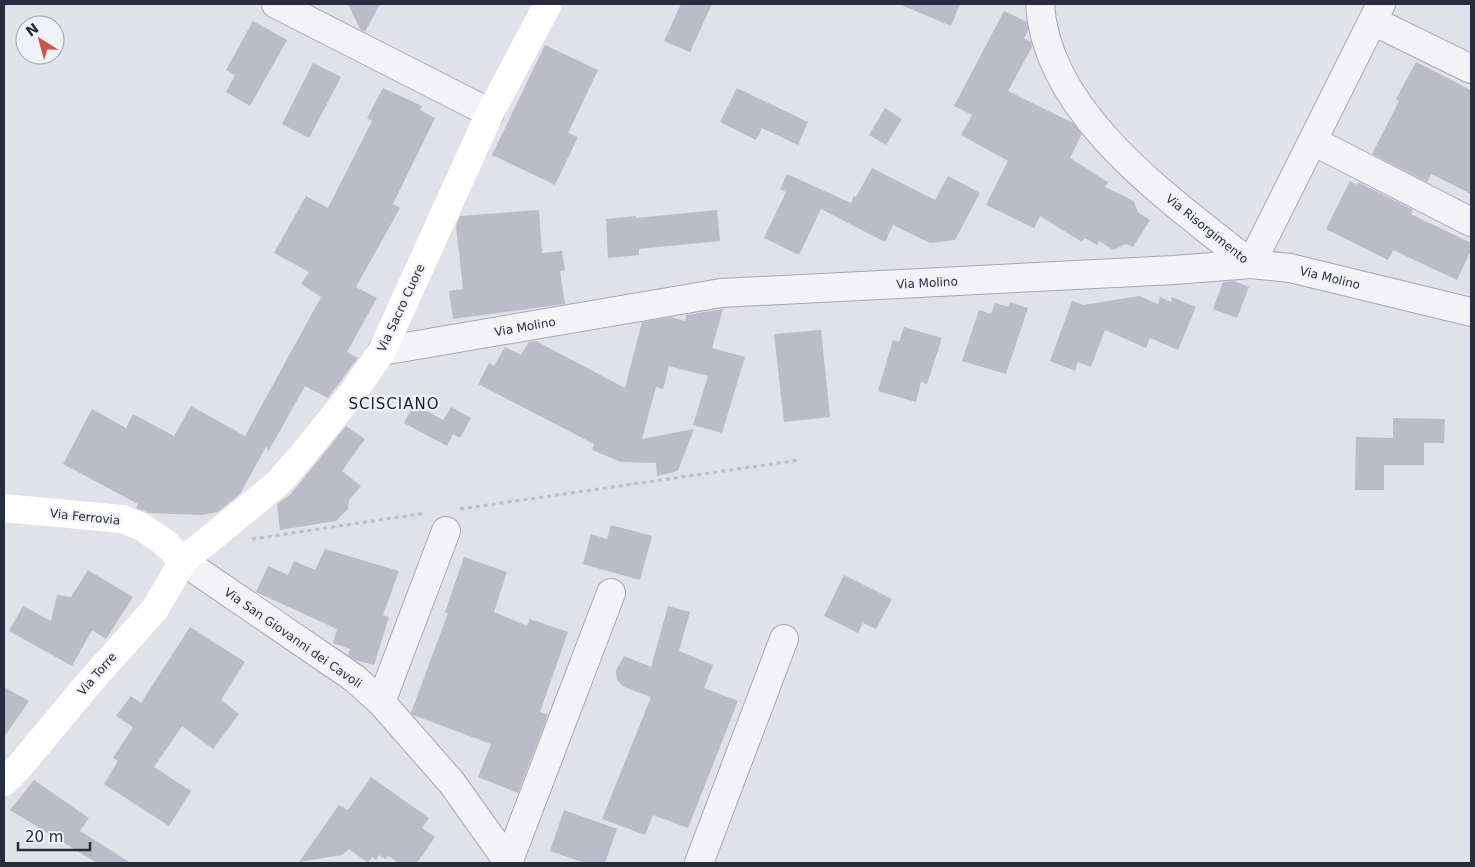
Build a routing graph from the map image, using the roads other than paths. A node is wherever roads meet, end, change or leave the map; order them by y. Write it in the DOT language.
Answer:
graph roads {
  1 [pos="276,4"];
  2 [pos="548,4"];
  3 [pos="1040,4"];
  4 [pos="1377,12"];
  5 [pos="1471,69"];
  6 [pos="490,113"];
  7 [pos="1313,141"];
  8 [pos="1471,222"];
  9 [pos="1251,264"];
  10 [pos="1471,312"];
  11 [pos="382,351"];
  12 [pos="4,508"];
  13 [pos="444,518"];
  14 [pos="183,562"];
  15 [pos="611,593"];
  16 [pos="784,639"];
  17 [pos="381,702"];
  18 [pos="4,782"];
  19 [pos="509,863"];
  20 [pos="699,863"];
  1 -- 6 [label="street"];
  2 -- 6 [label="street, Via Sacro Cuore"];
  3 -- 9 [label="street, Via Risorgimento"];
  4 -- 5 [label="street"];
  4 -- 7 [label="street, Via Risorgimento"];
  6 -- 11 [label="street, Via Sacro Cuore"];
  7 -- 8 [label="street"];
  7 -- 9 [label="street, Via Risorgimento"];
  9 -- 10 [label="street, Via Molino"];
  9 -- 11 [label="street, Via Molino"];
  11 -- 14 [label="street, Via Sacro Cuore"];
  12 -- 14 [label="street, Via Ferrovia"];
  13 -- 17 [label="street"];
  14 -- 17 [label="street, Via San Giovanni dei Cavoli"];
  14 -- 18 [label="street, Via Torre"];
  15 -- 19 [label="street"];
  16 -- 20 [label="street"];
  17 -- 19 [label="street, Via San Giovanni dei Cavoli"];
}
